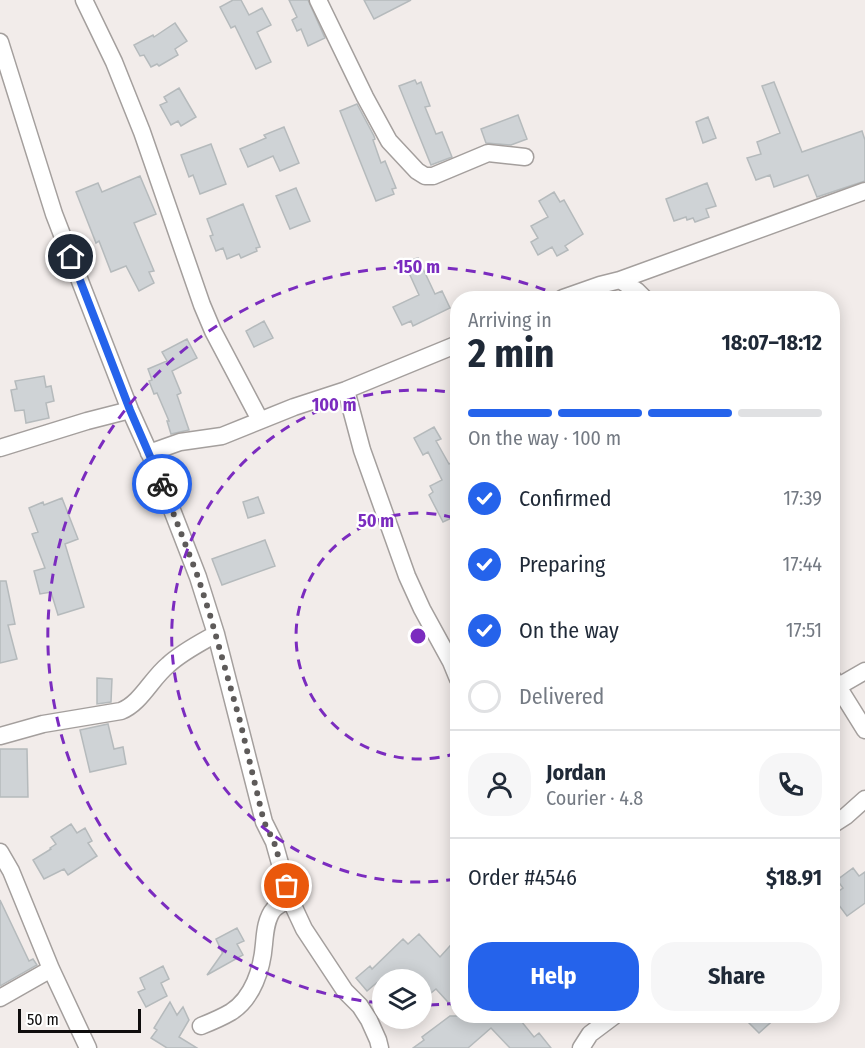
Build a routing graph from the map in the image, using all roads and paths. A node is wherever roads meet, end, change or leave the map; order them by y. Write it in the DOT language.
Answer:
graph roads {
  1 [pos="84,0"];
  2 [pos="318,0"];
  3 [pos="0,42"];
  4 [pos="4,66"];
  5 [pos="525,157"];
  6 [pos="865,191"];
  7 [pos="647,269"];
  8 [pos="620,280"];
  9 [pos="583,291"];
  10 [pos="637,291"];
  11 [pos="644,291"];
  12 [pos="450,347"];
  13 [pos="346,390"];
  14 [pos="130,410"];
  15 [pos="260,420"];
  16 [pos="0,448"];
  17 [pos="149,453"];
  18 [pos="216,634"];
  19 [pos="450,660"];
  20 [pos="865,671"];
  21 [pos="840,682"];
  22 [pos="840,692"];
  23 [pos="865,730"];
  24 [pos="0,736"];
  25 [pos="865,799"];
  26 [pos="840,820"];
  27 [pos="0,852"];
  28 [pos="290,899"];
  29 [pos="51,969"];
  30 [pos="0,998"];
  31 [pos="605,1023"];
  32 [pos="201,1026"];
  33 [pos="376,1045"];
  34 [pos="88,1048"];
  35 [pos="581,1048"];
  1 -- 15 [label="street"];
  2 -- 5 [label="street"];
  3 -- 4 [label="street"];
  4 -- 14 [label="street"];
  6 -- 7 [label="street"];
  7 -- 8 [label="street"];
  7 -- 11 [label="street"];
  8 -- 9 [label="street"];
  8 -- 10 [label="street"];
  12 -- 13 [label="street"];
  13 -- 15 [label="street"];
  13 -- 19 [label="street"];
  14 -- 16 [label="street"];
  14 -- 17 [label="street"];
  15 -- 17 [label="street"];
  17 -- 18 [label="street"];
  18 -- 24 [label="street"];
  18 -- 28 [label="street"];
  20 -- 21 [label="street"];
  22 -- 23 [label="street"];
  25 -- 26 [label="street"];
  27 -- 29 [label="street"];
  28 -- 32 [label="street"];
  28 -- 33 [label="street"];
  29 -- 30 [label="street"];
  29 -- 34 [label="street"];
  31 -- 35 [label="street"];
}
